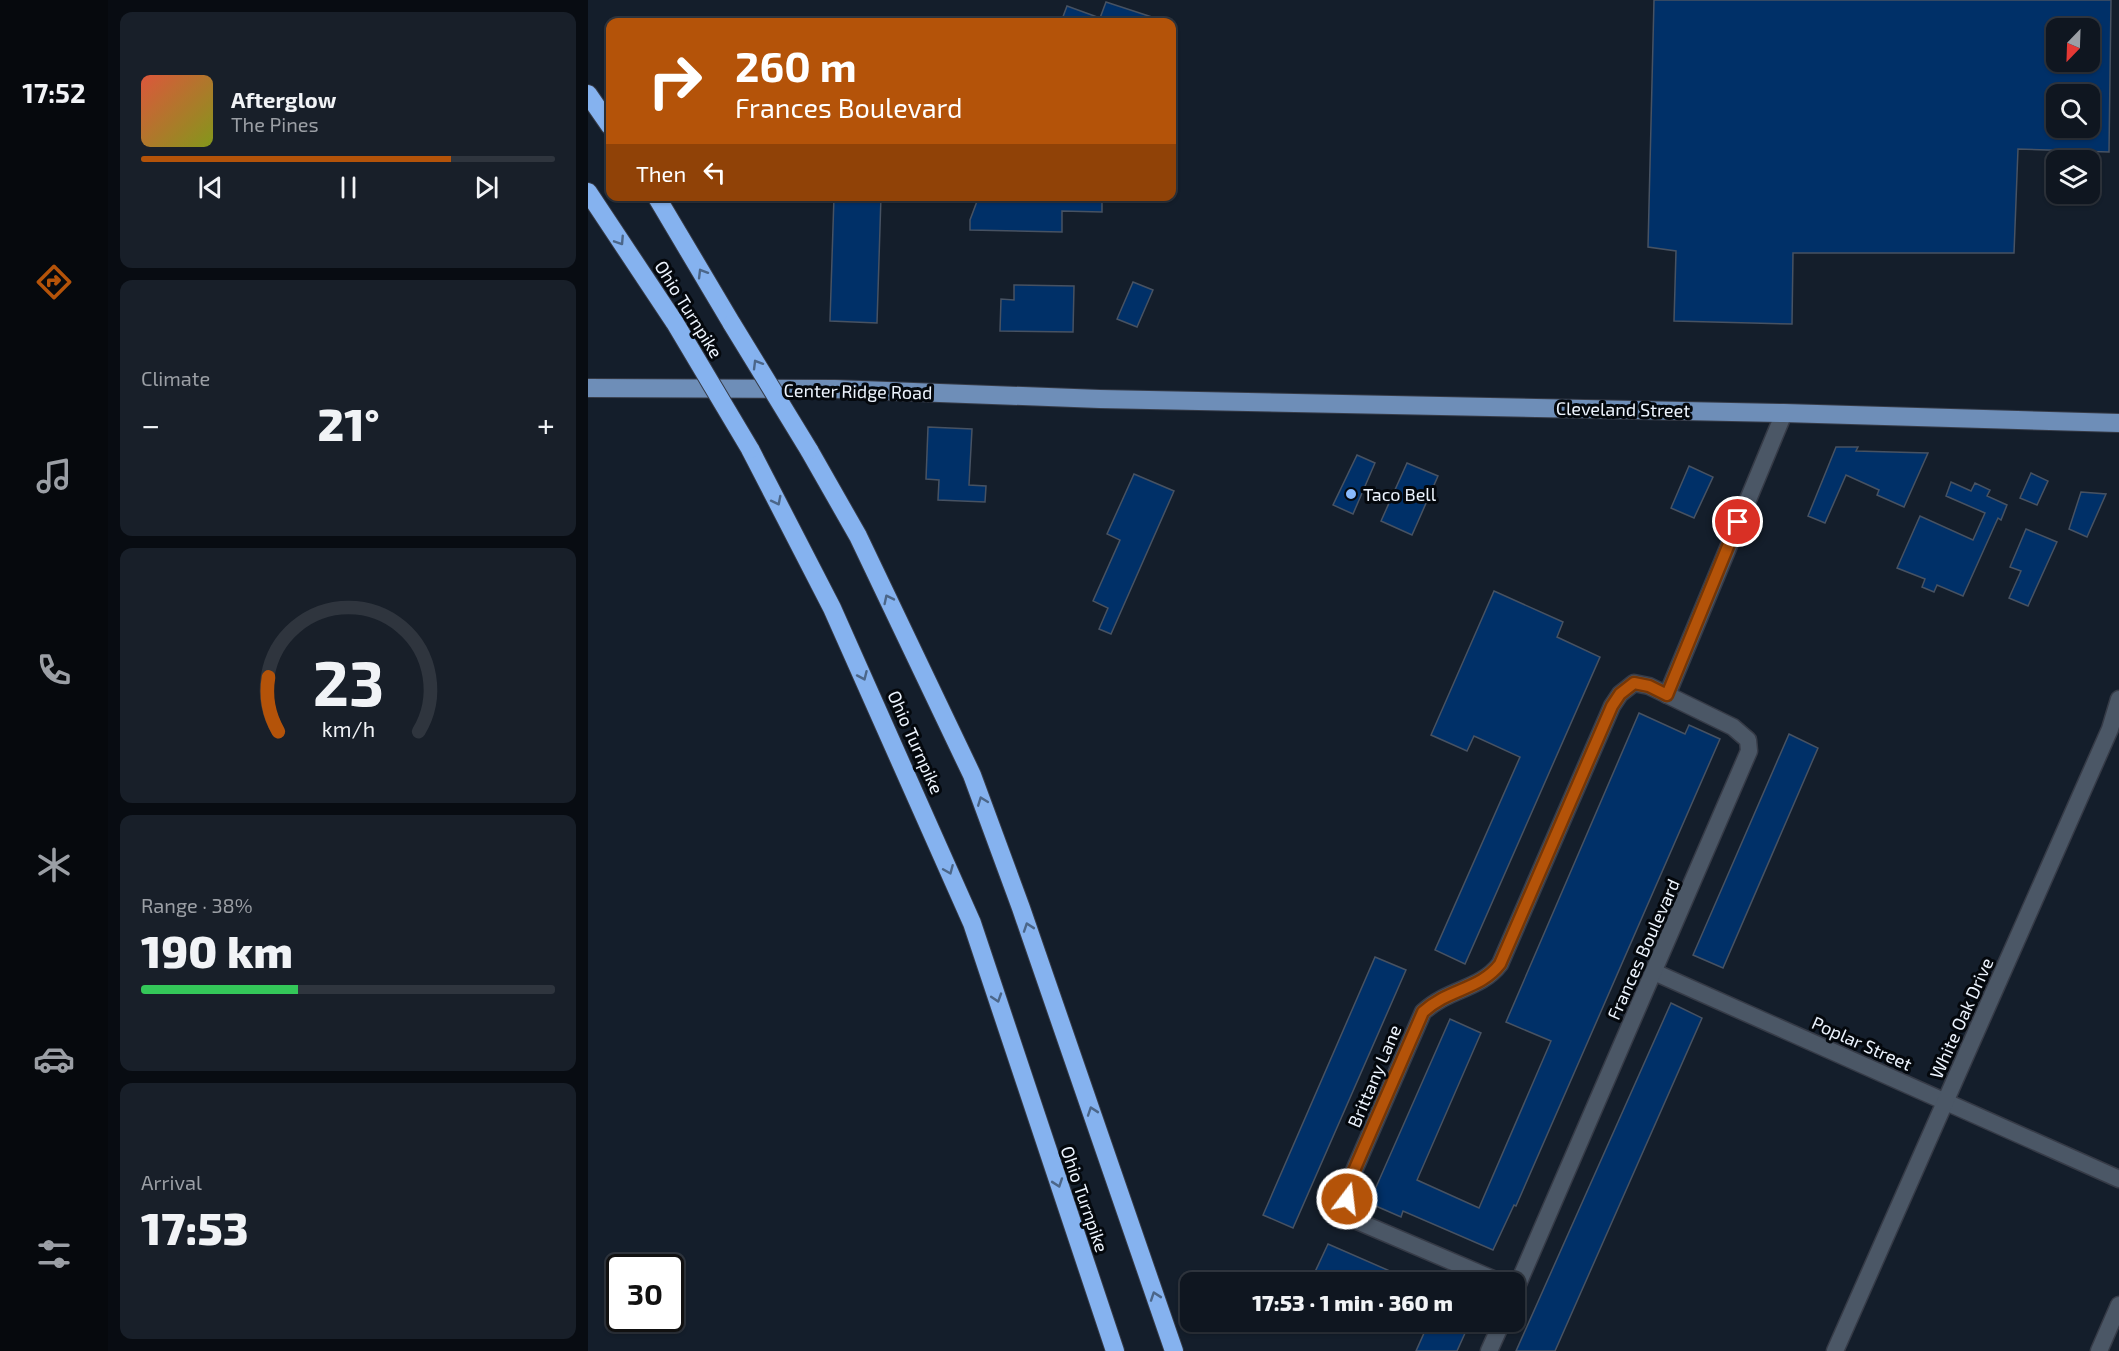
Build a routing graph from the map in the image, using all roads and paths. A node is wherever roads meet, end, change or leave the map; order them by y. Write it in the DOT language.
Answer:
graph roads {
  1 [pos="588,94"];
  2 [pos="606,120"];
  3 [pos="588,192"];
  4 [pos="659,201"];
  5 [pos="588,388"];
  6 [pos="1127,398"];
  7 [pos="1784,413"];
  8 [pos="2119,423"];
  9 [pos="1634,683"];
  10 [pos="1667,695"];
  11 [pos="2119,699"];
  12 [pos="1654,972"];
  13 [pos="1945,1101"];
  14 [pos="2119,1179"];
  15 [pos="1477,1272"];
  16 [pos="1523,1272"];
  17 [pos="2119,1305"];
  18 [pos="1498,1332"];
  19 [pos="1115,1351"];
  20 [pos="1173,1351"];
  21 [pos="1489,1351"];
  22 [pos="1835,1351"];
  23 [pos="2099,1351"];
  1 -- 2 [label="highway"];
  3 -- 19 [label="highway, Ohio Turnpike, one-way, bridge"];
  20 -- 4 [label="highway, Ohio Turnpike, one-way, bridge"];
  5 -- 6 [label="main road, Center Ridge Road"];
  6 -- 7 [label="main road, Cleveland Street"];
  7 -- 8 [label="main road, Cleveland Street"];
  7 -- 10 [label="street"];
  9 -- 10 [label="street, Frances Boulevard"];
  9 -- 15 [label="street, Brittany Lane"];
  10 -- 12 [label="street, Frances Boulevard"];
  11 -- 13 [label="street, White Oak Drive"];
  12 -- 13 [label="street, Poplar Street"];
  12 -- 16 [label="street, Frances Boulevard"];
  13 -- 14 [label="street, Poplar Street"];
  13 -- 22 [label="street, White Oak Drive"];
  17 -- 23 [label="street"];
  18 -- 21 [label="street"];
}
